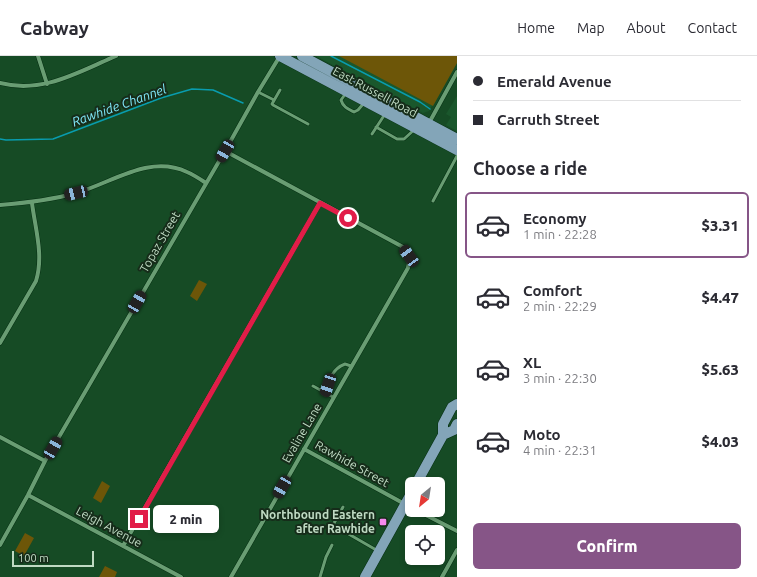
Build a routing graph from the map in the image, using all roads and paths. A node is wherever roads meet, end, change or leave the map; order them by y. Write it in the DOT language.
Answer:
graph roads {
  1 [pos="38,56"];
  2 [pos="116,56"];
  3 [pos="280,56"];
  4 [pos="302,56"];
  5 [pos="457,72"];
  6 [pos="0,83"];
  7 [pos="47,84"];
  8 [pos="280,90"];
  9 [pos="258,92"];
  10 [pos="347,92"];
  11 [pos="274,100"];
  12 [pos="365,101"];
  13 [pos="386,112"];
  14 [pos="308,124"];
  15 [pos="376,127"];
  16 [pos="422,128"];
  17 [pos="372,134"];
  18 [pos="450,139"];
  19 [pos="457,150"];
  20 [pos="225,151"];
  21 [pos="457,156"];
  22 [pos="206,183"];
  23 [pos="433,201"];
  24 [pos="32,203"];
  25 [pos="320,203"];
  26 [pos="0,205"];
  27 [pos="0,343"];
  28 [pos="351,366"];
  29 [pos="313,386"];
  30 [pos="325,393"];
  31 [pos="333,397"];
  32 [pos="457,404"];
  33 [pos="457,424"];
  34 [pos="444,435"];
  35 [pos="0,437"];
  36 [pos="304,449"];
  37 [pos="45,461"];
  38 [pos="420,477"];
  39 [pos="28,495"];
  40 [pos="405,504"];
  41 [pos="343,507"];
  42 [pos="405,511"];
  43 [pos="430,517"];
  44 [pos="457,531"];
  45 [pos="0,545"];
  46 [pos="332,545"];
  47 [pos="123,546"];
  48 [pos="457,550"];
  49 [pos="379,552"];
  50 [pos="181,577"];
  51 [pos="231,577"];
  52 [pos="320,577"];
  53 [pos="365,577"];
  54 [pos="442,577"];
  1 -- 7 [label="street"];
  2 -- 7 [label="street"];
  3 -- 9 [label="street, Topaz Street"];
  3 -- 10 [label="main road, East Russell Road"];
  4 -- 16 [label="main road, East Russell Road"];
  5 -- 16 [label="street"];
  6 -- 7 [label="street"];
  8 -- 11 [label="lane"];
  9 -- 11 [label="lane"];
  9 -- 20 [label="street, Topaz Street"];
  10 -- 12 [label="main road, East Russell Road"];
  10 -- 12 [label="lane"];
  11 -- 14 [label="lane"];
  12 -- 13 [label="main road, East Russell Road"];
  13 -- 15 [label="lane"];
  13 -- 16 [label="main road, East Russell Road"];
  15 -- 16 [label="lane"];
  15 -- 17 [label="lane"];
  16 -- 18 [label="main road, East Russell Road"];
  18 -- 19 [label="main road, East Russell Road"];
  20 -- 22 [label="street, Topaz Street"];
  20 -- 25 [label="street"];
  21 -- 23 [label="lane"];
  22 -- 24 [label="street"];
  22 -- 37 [label="street, Topaz Street"];
  24 -- 26 [label="street"];
  24 -- 27 [label="street"];
  25 -- 28 [label="street, Evaline Lane"];
  25 -- 47 [label="street"];
  28 -- 30 [label="lane"];
  28 -- 31 [label="street, Evaline Lane"];
  29 -- 30 [label="lane"];
  30 -- 31 [label="lane"];
  31 -- 36 [label="street, Evaline Lane"];
  32 -- 34 [label="main road"];
  33 -- 34 [label="main road"];
  34 -- 38 [label="main road"];
  35 -- 37 [label="street"];
  36 -- 40 [label="street, Rawhide Street"];
  36 -- 51 [label="street, Evaline Lane"];
  37 -- 39 [label="street, Topaz Street"];
  39 -- 45 [label="street, Topaz Street"];
  39 -- 47 [label="street, Leigh Avenue"];
  41 -- 49 [label="lane"];
  42 -- 49 [label="main road"];
  43 -- 44 [label="street"];
  46 -- 52 [label="lane"];
  47 -- 50 [label="street, Leigh Avenue"];
  48 -- 54 [label="street"];
  49 -- 53 [label="main road"];
}
